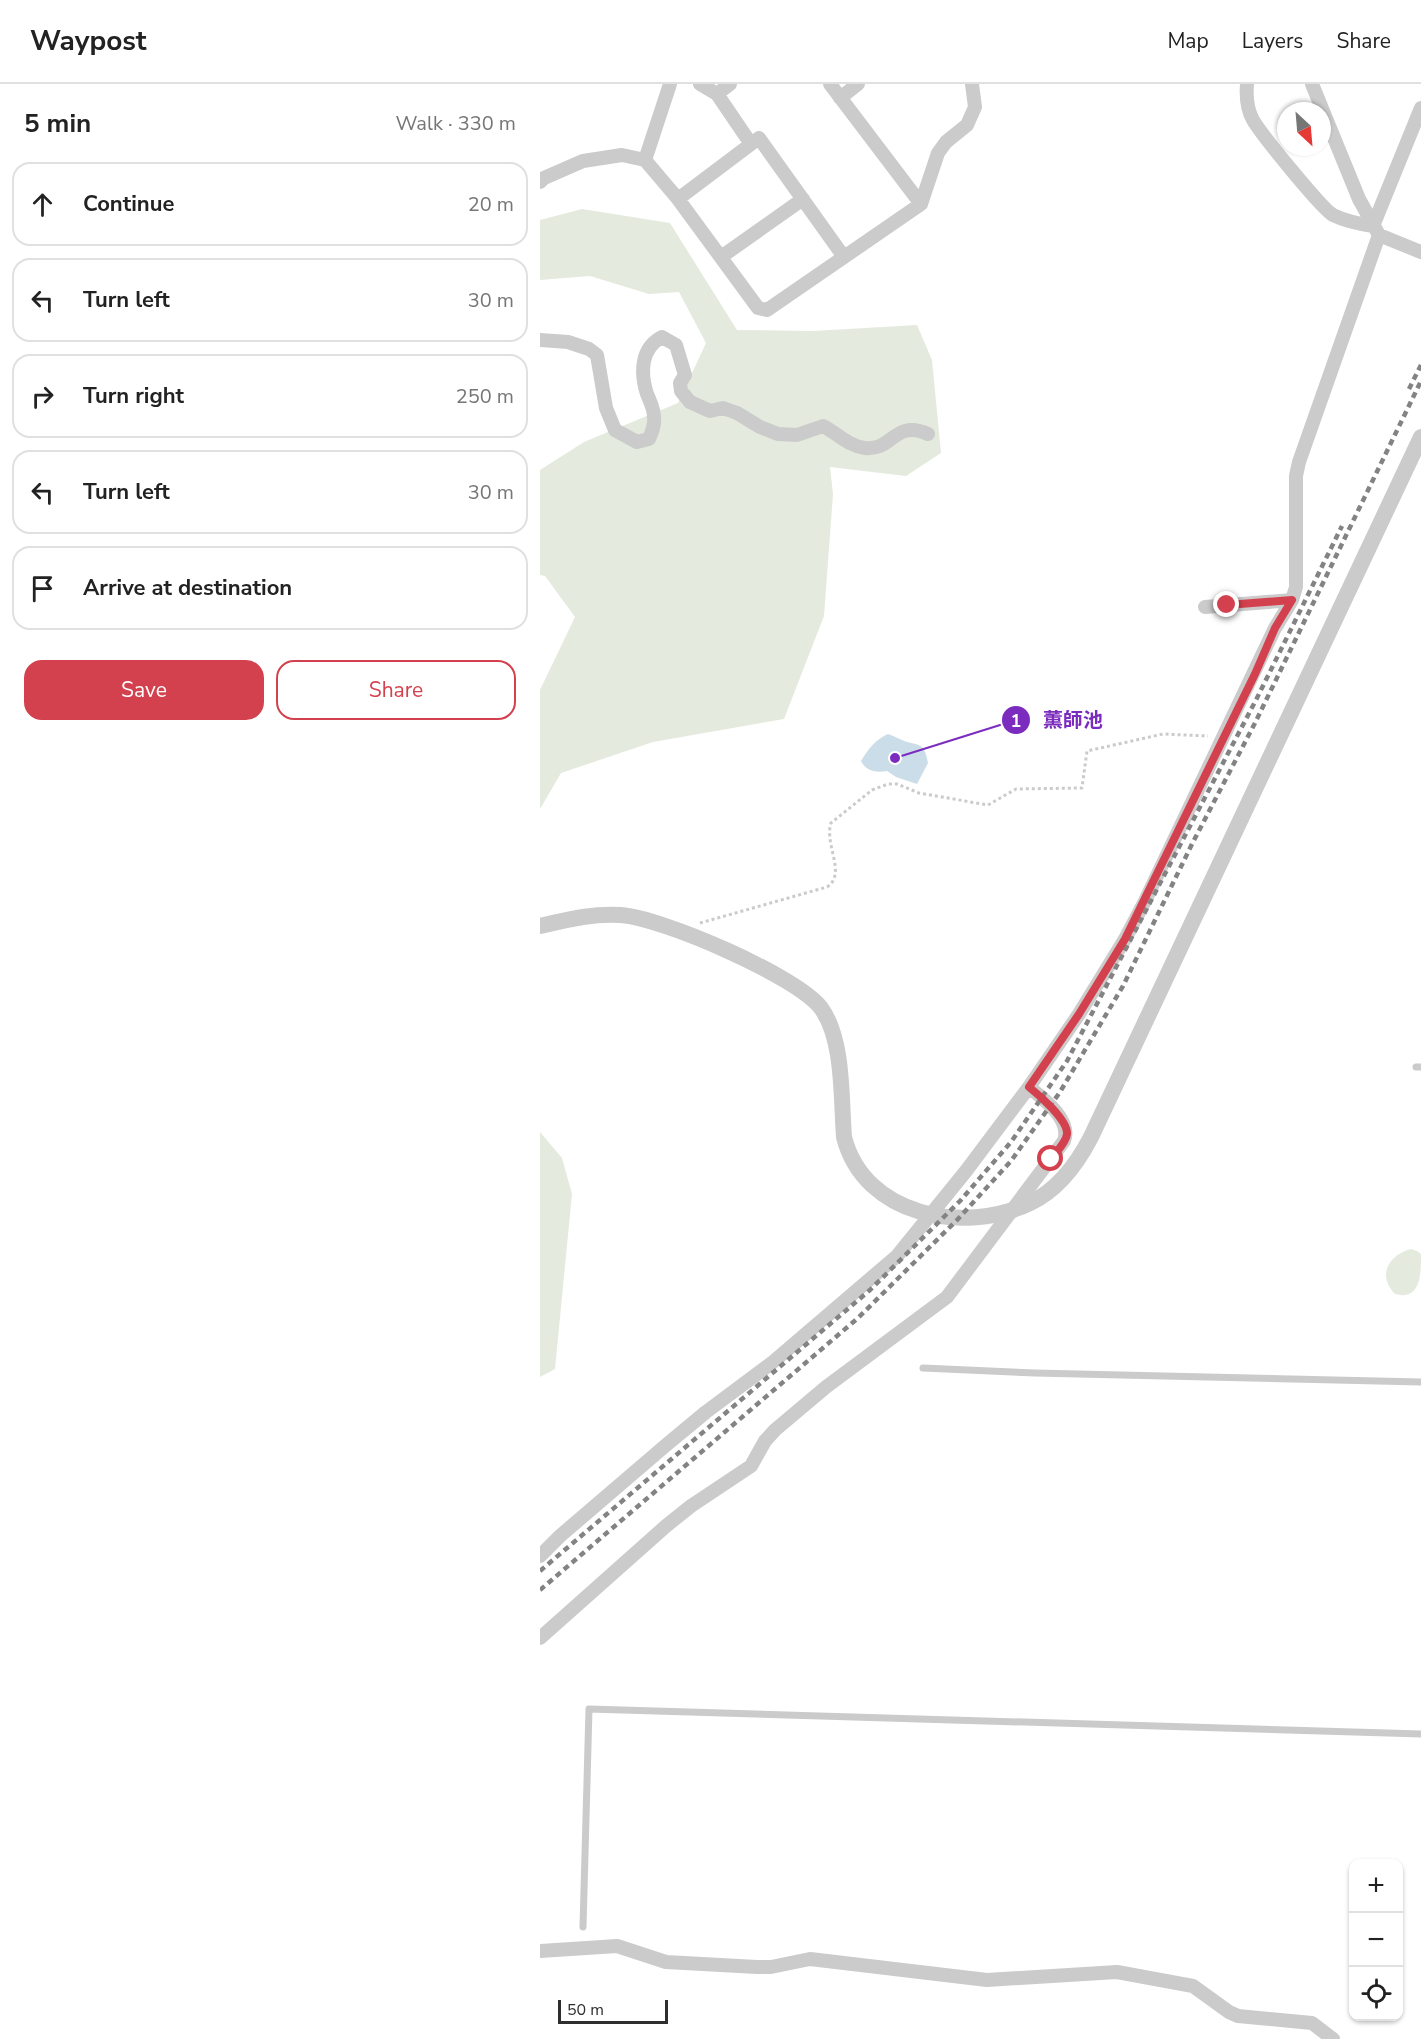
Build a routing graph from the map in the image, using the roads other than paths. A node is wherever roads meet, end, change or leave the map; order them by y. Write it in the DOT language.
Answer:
graph roads {
  1 [pos="670,84"];
  2 [pos="700,84"];
  3 [pos="730,84"];
  4 [pos="830,84"];
  5 [pos="858,84"];
  6 [pos="972,84"];
  7 [pos="1246,84"];
  8 [pos="1312,84"];
  9 [pos="717,94"];
  10 [pos="840,98"];
  11 [pos="1421,108"];
  12 [pos="751,144"];
  13 [pos="645,160"];
  14 [pos="540,182"];
  15 [pos="678,199"];
  16 [pos="803,199"];
  17 [pos="921,204"];
  18 [pos="1376,230"];
  19 [pos="1421,252"];
  20 [pos="721,257"];
  21 [pos="844,257"];
  22 [pos="540,340"];
  23 [pos="928,434"];
  24 [pos="1420,439"];
  25 [pos="1292,600"];
  26 [pos="1205,607"];
  27 [pos="540,926"];
  28 [pos="1029,1087"];
  29 [pos="923,1368"];
  30 [pos="1421,1382"];
  31 [pos="540,1556"];
  32 [pos="540,1638"];
  33 [pos="1421,1734"];
  34 [pos="583,1927"];
  35 [pos="540,1951"];
  36 [pos="1333,2039"];
  1 -- 13 [label="street"];
  2 -- 9 [label="street"];
  3 -- 9 [label="street"];
  4 -- 10 [label="street"];
  5 -- 10 [label="street"];
  6 -- 17 [label="street"];
  7 -- 18 [label="street"];
  8 -- 18 [label="street"];
  9 -- 12 [label="street"];
  10 -- 17 [label="street"];
  11 -- 18 [label="street"];
  12 -- 15 [label="street"];
  12 -- 16 [label="street"];
  13 -- 14 [label="street"];
  13 -- 15 [label="street"];
  15 -- 20 [label="street"];
  16 -- 20 [label="street"];
  16 -- 21 [label="street"];
  17 -- 21 [label="street"];
  18 -- 19 [label="street"];
  18 -- 25 [label="street"];
  20 -- 21 [label="street"];
  22 -- 23 [label="street"];
  24 -- 27 [label="street"];
  25 -- 26 [label="street"];
  25 -- 28 [label="street"];
  28 -- 31 [label="street"];
  28 -- 32 [label="street"];
  29 -- 30 [label="lane"];
  33 -- 34 [label="lane"];
  35 -- 36 [label="street"];
}
